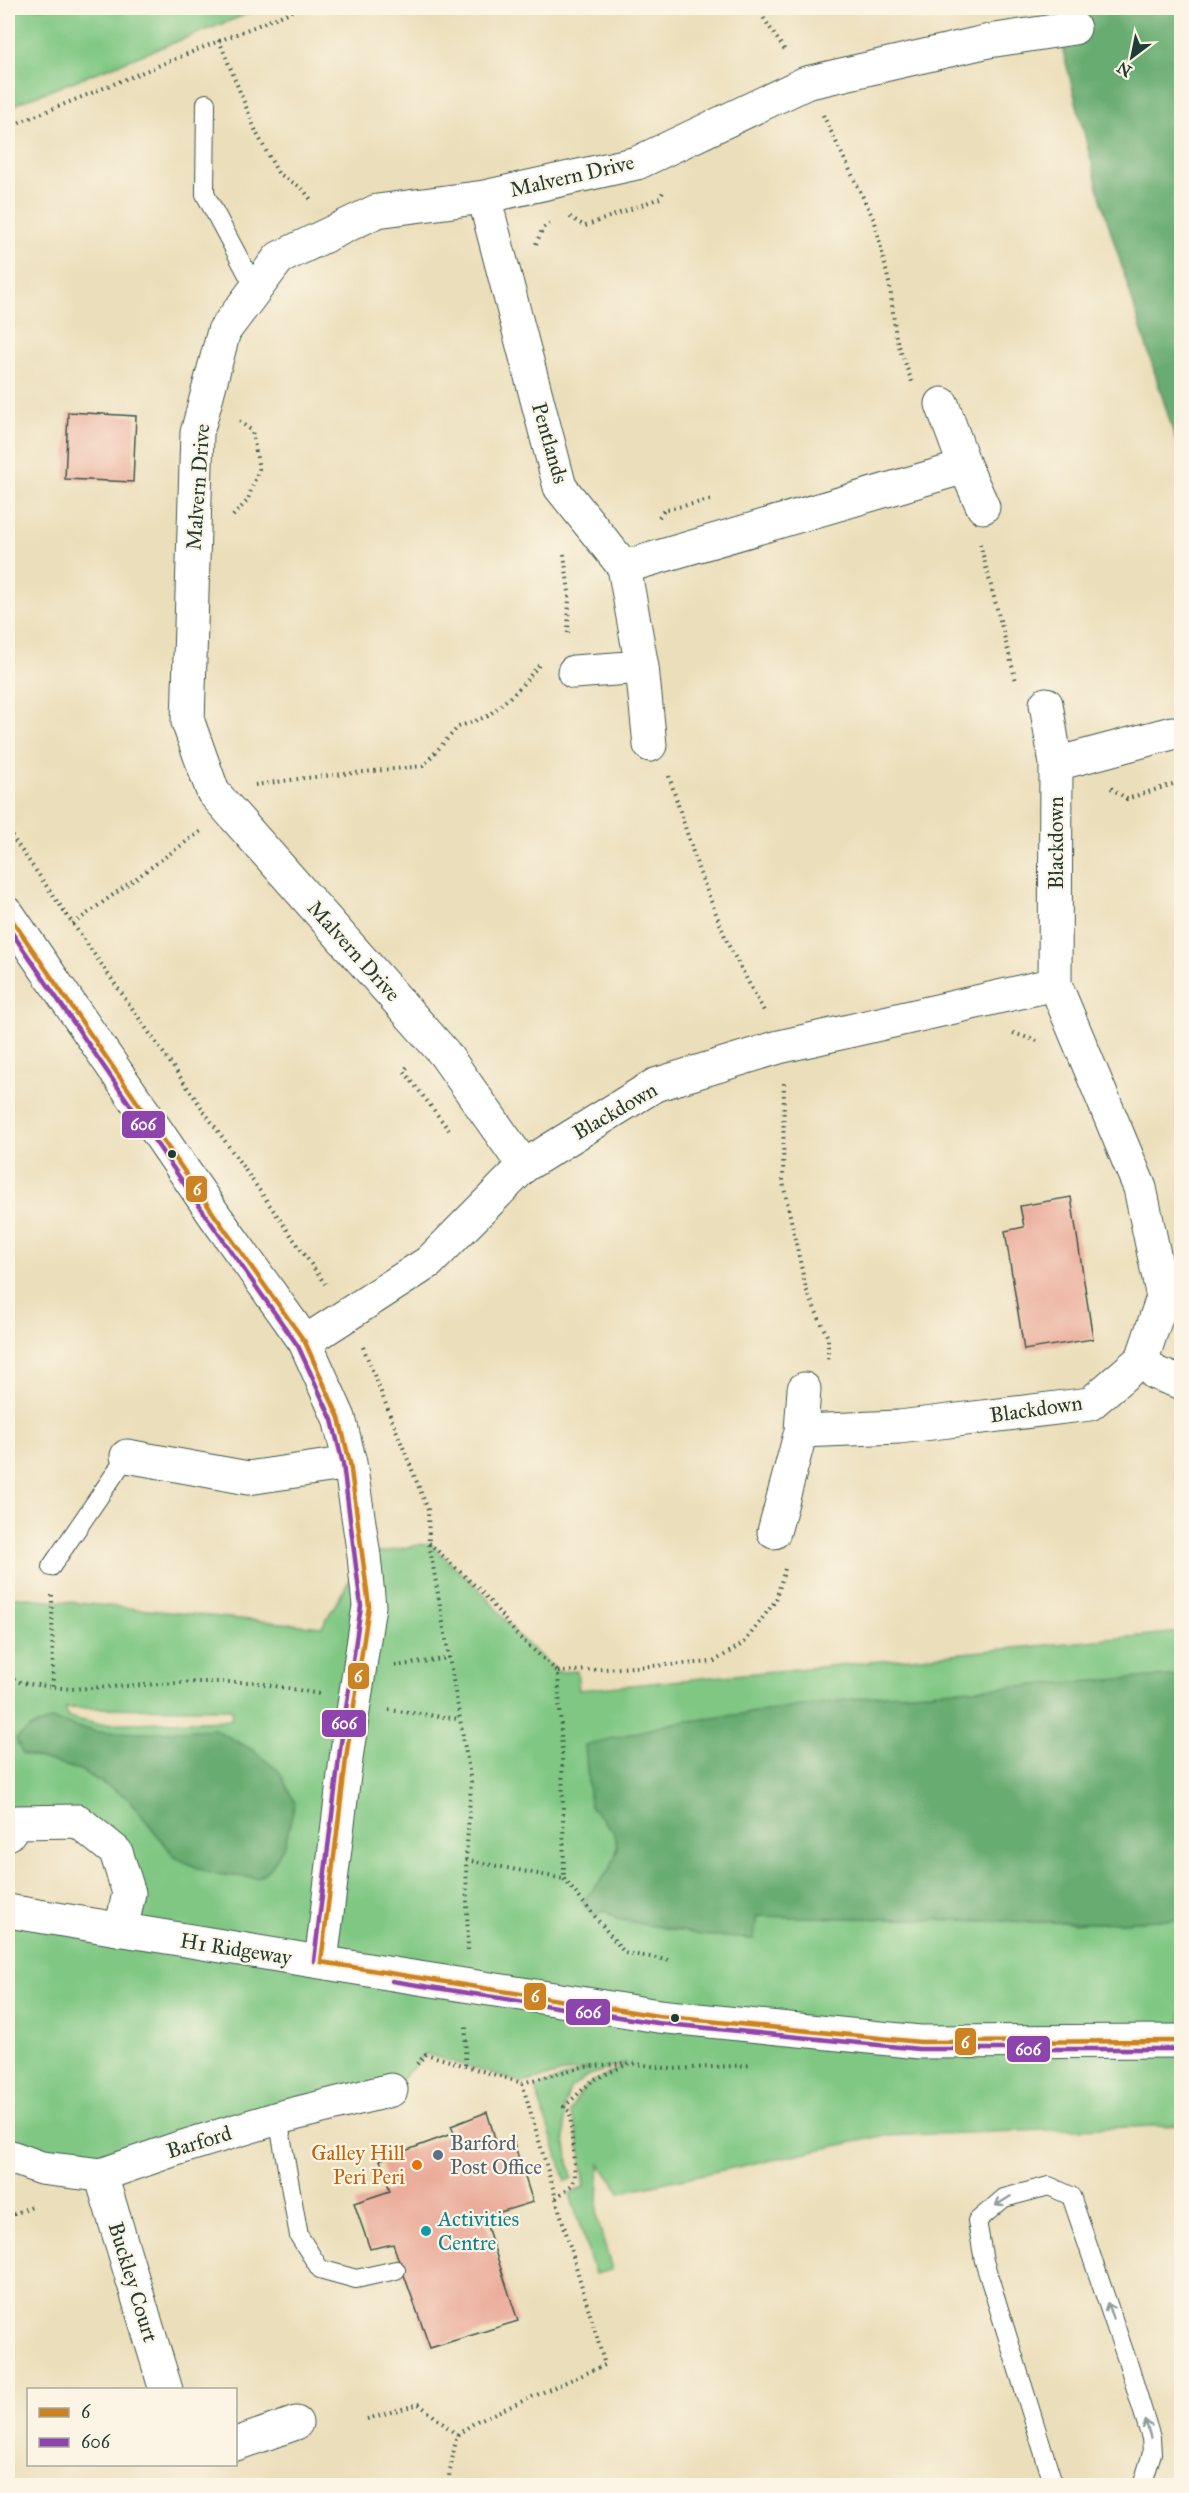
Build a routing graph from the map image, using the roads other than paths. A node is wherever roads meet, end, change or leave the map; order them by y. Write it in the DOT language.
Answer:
graph roads {
  1 [pos="1074,28"];
  2 [pos="206,103"];
  3 [pos="484,197"];
  4 [pos="258,285"];
  5 [pos="929,397"];
  6 [pos="965,466"];
  7 [pos="983,507"];
  8 [pos="624,567"];
  9 [pos="642,667"];
  10 [pos="574,672"];
  11 [pos="1046,704"];
  12 [pos="1172,733"];
  13 [pos="650,745"];
  14 [pos="1056,764"];
  15 [pos="8,914"];
  16 [pos="1055,984"];
  17 [pos="524,1166"];
  18 [pos="305,1342"];
  19 [pos="1142,1359"];
  20 [pos="1182,1383"];
  21 [pos="804,1389"];
  22 [pos="801,1431"];
  23 [pos="127,1456"];
  24 [pos="350,1463"];
  25 [pos="781,1544"];
  26 [pos="51,1566"];
  27 [pos="8,1834"];
  28 [pos="8,1911"];
  29 [pos="121,1930"];
  30 [pos="321,1962"];
  31 [pos="1182,2041"];
  32 [pos="391,2090"];
  33 [pos="278,2118"];
  34 [pos="8,2156"];
  35 [pos="101,2175"];
  36 [pos="396,2270"];
  37 [pos="165,2388"];
  38 [pos="296,2423"];
  39 [pos="237,2444"];
  40 [pos="1054,2486"];
  41 [pos="1142,2486"];
  1 -- 3 [label="street, Malvern Drive"];
  2 -- 4 [label="lane"];
  3 -- 4 [label="street, Malvern Drive"];
  3 -- 8 [label="street, Pentlands"];
  4 -- 17 [label="street, Malvern Drive"];
  5 -- 6 [label="street"];
  6 -- 7 [label="street"];
  6 -- 8 [label="street"];
  8 -- 9 [label="street, Pentlands"];
  9 -- 10 [label="street"];
  9 -- 13 [label="street, Pentlands"];
  11 -- 14 [label="street, Blackdown"];
  12 -- 14 [label="street"];
  14 -- 16 [label="street, Blackdown"];
  15 -- 18 [label="street"];
  16 -- 17 [label="street, Blackdown"];
  16 -- 19 [label="street, Blackdown"];
  17 -- 18 [label="street, Blackdown"];
  18 -- 24 [label="street"];
  19 -- 20 [label="street"];
  19 -- 22 [label="street, Blackdown"];
  21 -- 22 [label="street"];
  22 -- 25 [label="street"];
  23 -- 24 [label="street"];
  23 -- 26 [label="lane"];
  24 -- 30 [label="street"];
  27 -- 29 [label="street"];
  28 -- 29 [label="street, H1 Ridgeway"];
  29 -- 30 [label="street, H1 Ridgeway"];
  30 -- 31 [label="street, H1 Ridgeway, bridge"];
  32 -- 33 [label="street, Barford"];
  33 -- 35 [label="street, Barford"];
  33 -- 36 [label="lane"];
  34 -- 35 [label="street, Barford"];
  35 -- 37 [label="street, Buckley Court"];
  38 -- 39 [label="street"];
  41 -- 40 [label="lane, one-way"];
}
